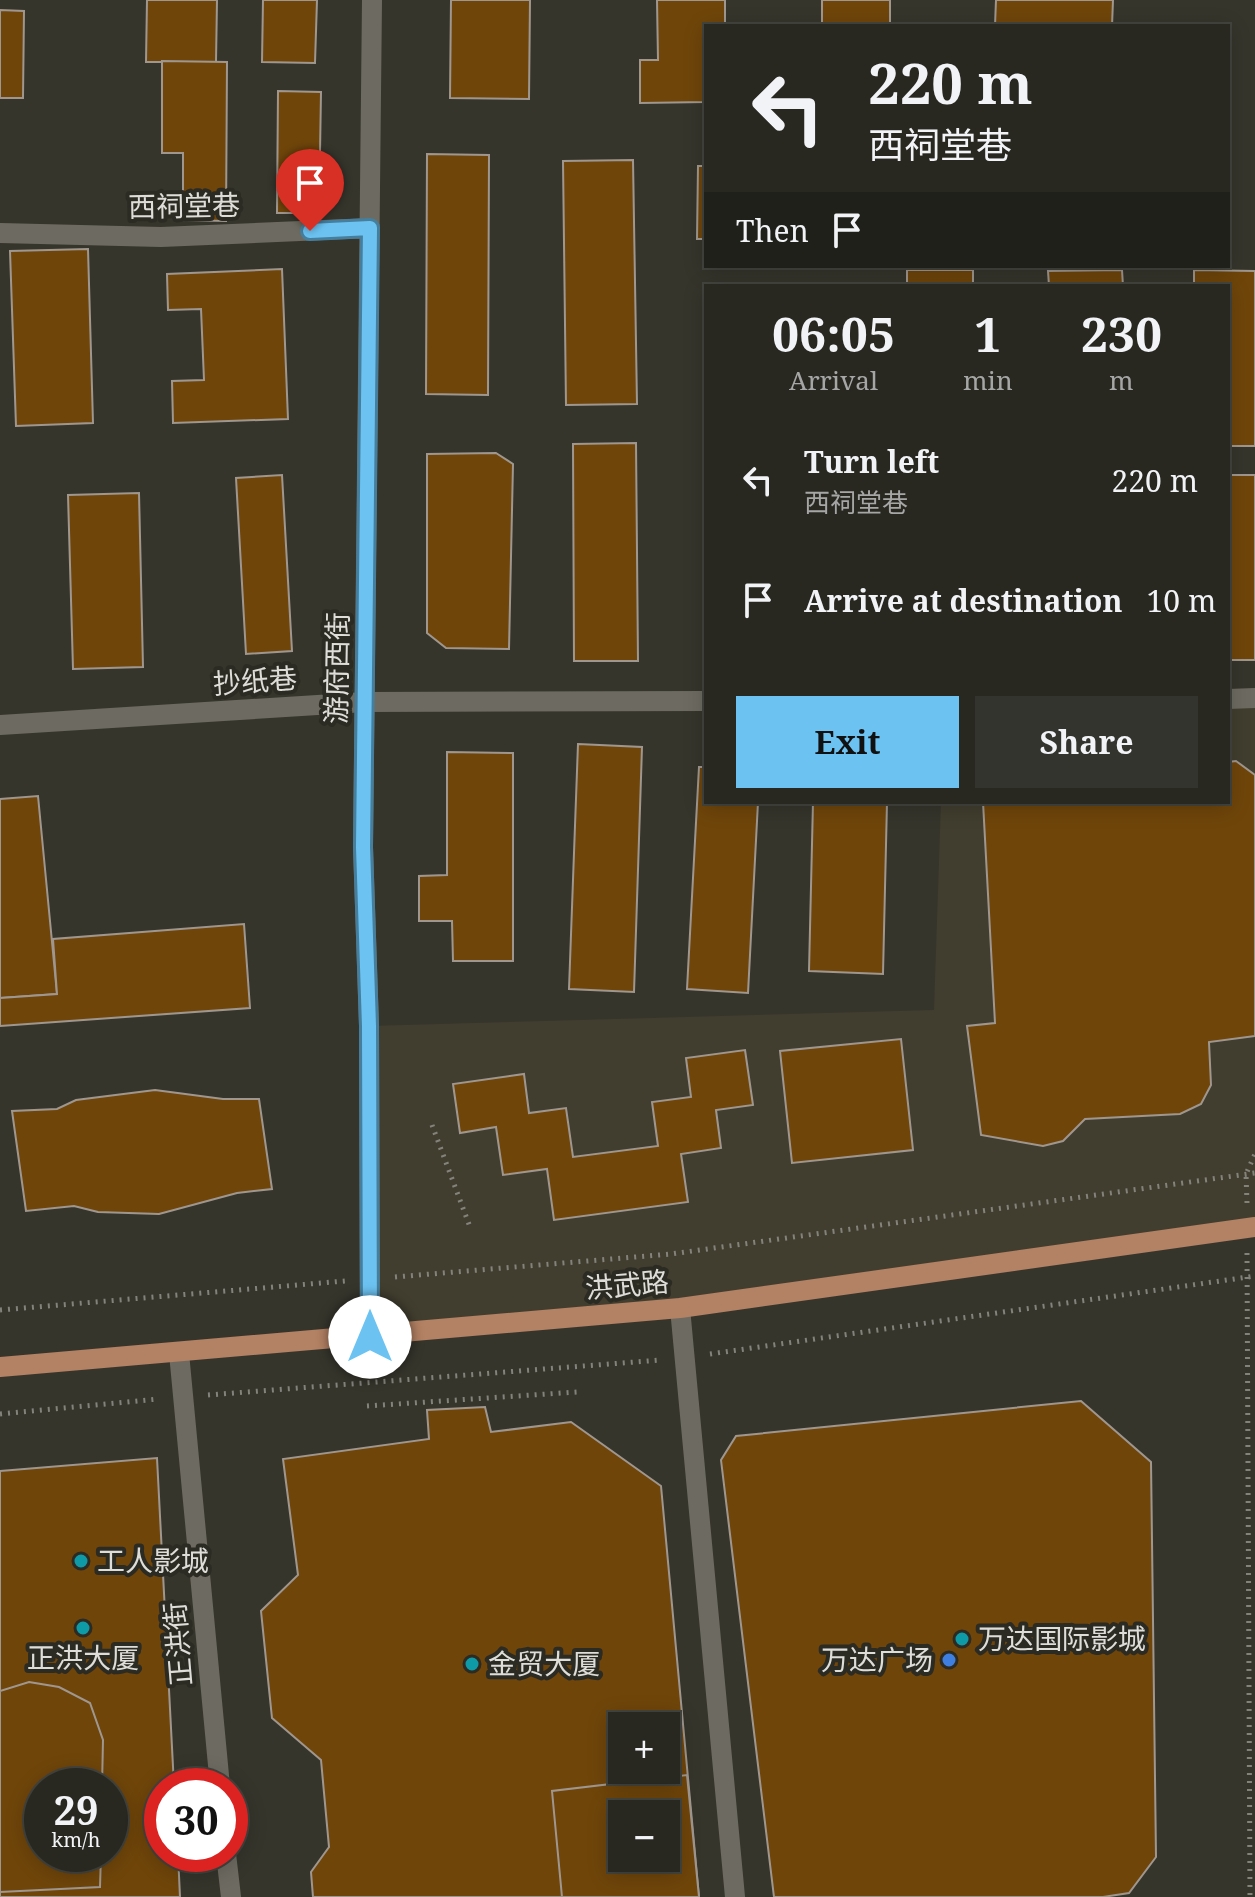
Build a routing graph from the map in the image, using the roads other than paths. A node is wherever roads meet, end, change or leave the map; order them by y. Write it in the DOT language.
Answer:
graph roads {
  1 [pos="372,0"];
  2 [pos="370,228"];
  3 [pos="0,233"];
  4 [pos="1255,698"];
  5 [pos="1230,699"];
  6 [pos="704,701"];
  7 [pos="365,702"];
  8 [pos="0,725"];
  9 [pos="1251,1223"];
  10 [pos="680,1308"];
  11 [pos="370,1337"];
  12 [pos="179,1353"];
  13 [pos="0,1367"];
  14 [pos="218,1768"];
  15 [pos="228,1872"];
  16 [pos="231,1897"];
  17 [pos="735,1897"];
  1 -- 2 [label="street, 游府西街"];
  2 -- 3 [label="street, 西祠堂巷"];
  2 -- 7 [label="street, 游府西街"];
  4 -- 5 [label="street"];
  6 -- 7 [label="street, 抄纸巷"];
  7 -- 8 [label="street, 抄纸巷"];
  7 -- 11 [label="street, 游府西街"];
  9 -- 10 [label="main road, 洪武路"];
  10 -- 11 [label="main road, 洪武路"];
  10 -- 17 [label="street"];
  11 -- 12 [label="main road, 洪武路"];
  12 -- 13 [label="main road, 洪武路"];
  12 -- 14 [label="street, 正洪街"];
  15 -- 16 [label="street"];
}
